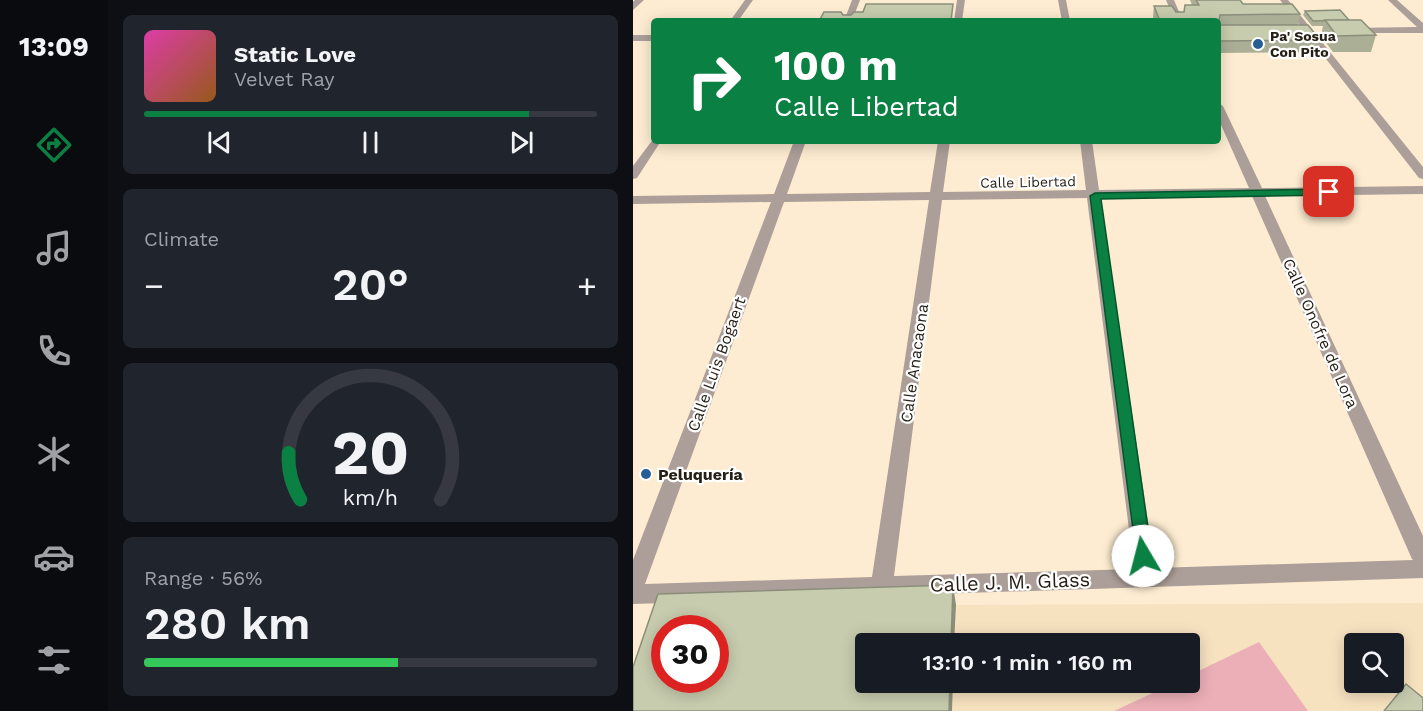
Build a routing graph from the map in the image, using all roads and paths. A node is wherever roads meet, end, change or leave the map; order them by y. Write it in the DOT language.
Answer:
graph roads {
  1 [pos="641,0"];
  2 [pos="749,0"];
  3 [pos="856,0"];
  4 [pos="961,0"];
  5 [pos="1062,0"];
  6 [pos="1170,0"];
  7 [pos="1284,0"];
  8 [pos="1392,0"];
  9 [pos="633,7"];
  10 [pos="735,18"];
  11 [pos="849,18"];
  12 [pos="958,18"];
  13 [pos="1065,18"];
  14 [pos="1178,18"];
  15 [pos="1423,29"];
  16 [pos="1343,31"];
  17 [pos="633,38"];
  18 [pos="651,38"];
  19 [pos="1221,113"];
  20 [pos="653,144"];
  21 [pos="799,144"];
  22 [pos="943,144"];
  23 [pos="1086,144"];
  24 [pos="633,175"];
  25 [pos="1423,175"];
  26 [pos="1423,190"];
  27 [pos="1258,194"];
  28 [pos="1095,196"];
  29 [pos="777,197"];
  30 [pos="937,198"];
  31 [pos="633,200"];
  32 [pos="1423,559"];
  33 [pos="1423,569"];
  34 [pos="1146,579"];
  35 [pos="882,586"];
  36 [pos="633,588"];
  37 [pos="633,594"];
  1 -- 9 [label="street"];
  2 -- 10 [label="street"];
  3 -- 11 [label="street"];
  4 -- 12 [label="street"];
  5 -- 13 [label="street"];
  6 -- 14 [label="street"];
  7 -- 25 [label="street"];
  8 -- 15 [label="street"];
  15 -- 16 [label="street"];
  17 -- 18 [label="street"];
  19 -- 27 [label="street, Calle Onofre de Lora"];
  20 -- 24 [label="street"];
  21 -- 29 [label="street, Calle Luis Bogaert"];
  22 -- 30 [label="street, Calle Anacaona"];
  23 -- 28 [label="street"];
  26 -- 27 [label="street, Calle Libertad"];
  27 -- 28 [label="street, Calle Libertad"];
  27 -- 32 [label="street, Calle Onofre de Lora"];
  28 -- 30 [label="street, Calle Libertad"];
  28 -- 34 [label="street"];
  29 -- 30 [label="street, Calle Libertad"];
  29 -- 31 [label="street, Calle Libertad"];
  29 -- 36 [label="street, Calle Luis Bogaert"];
  30 -- 35 [label="street, Calle Anacaona"];
  33 -- 34 [label="street, Calle J. M. Glass"];
  34 -- 35 [label="street, Calle J. M. Glass"];
  35 -- 37 [label="street, Calle J. M. Glass"];
}
